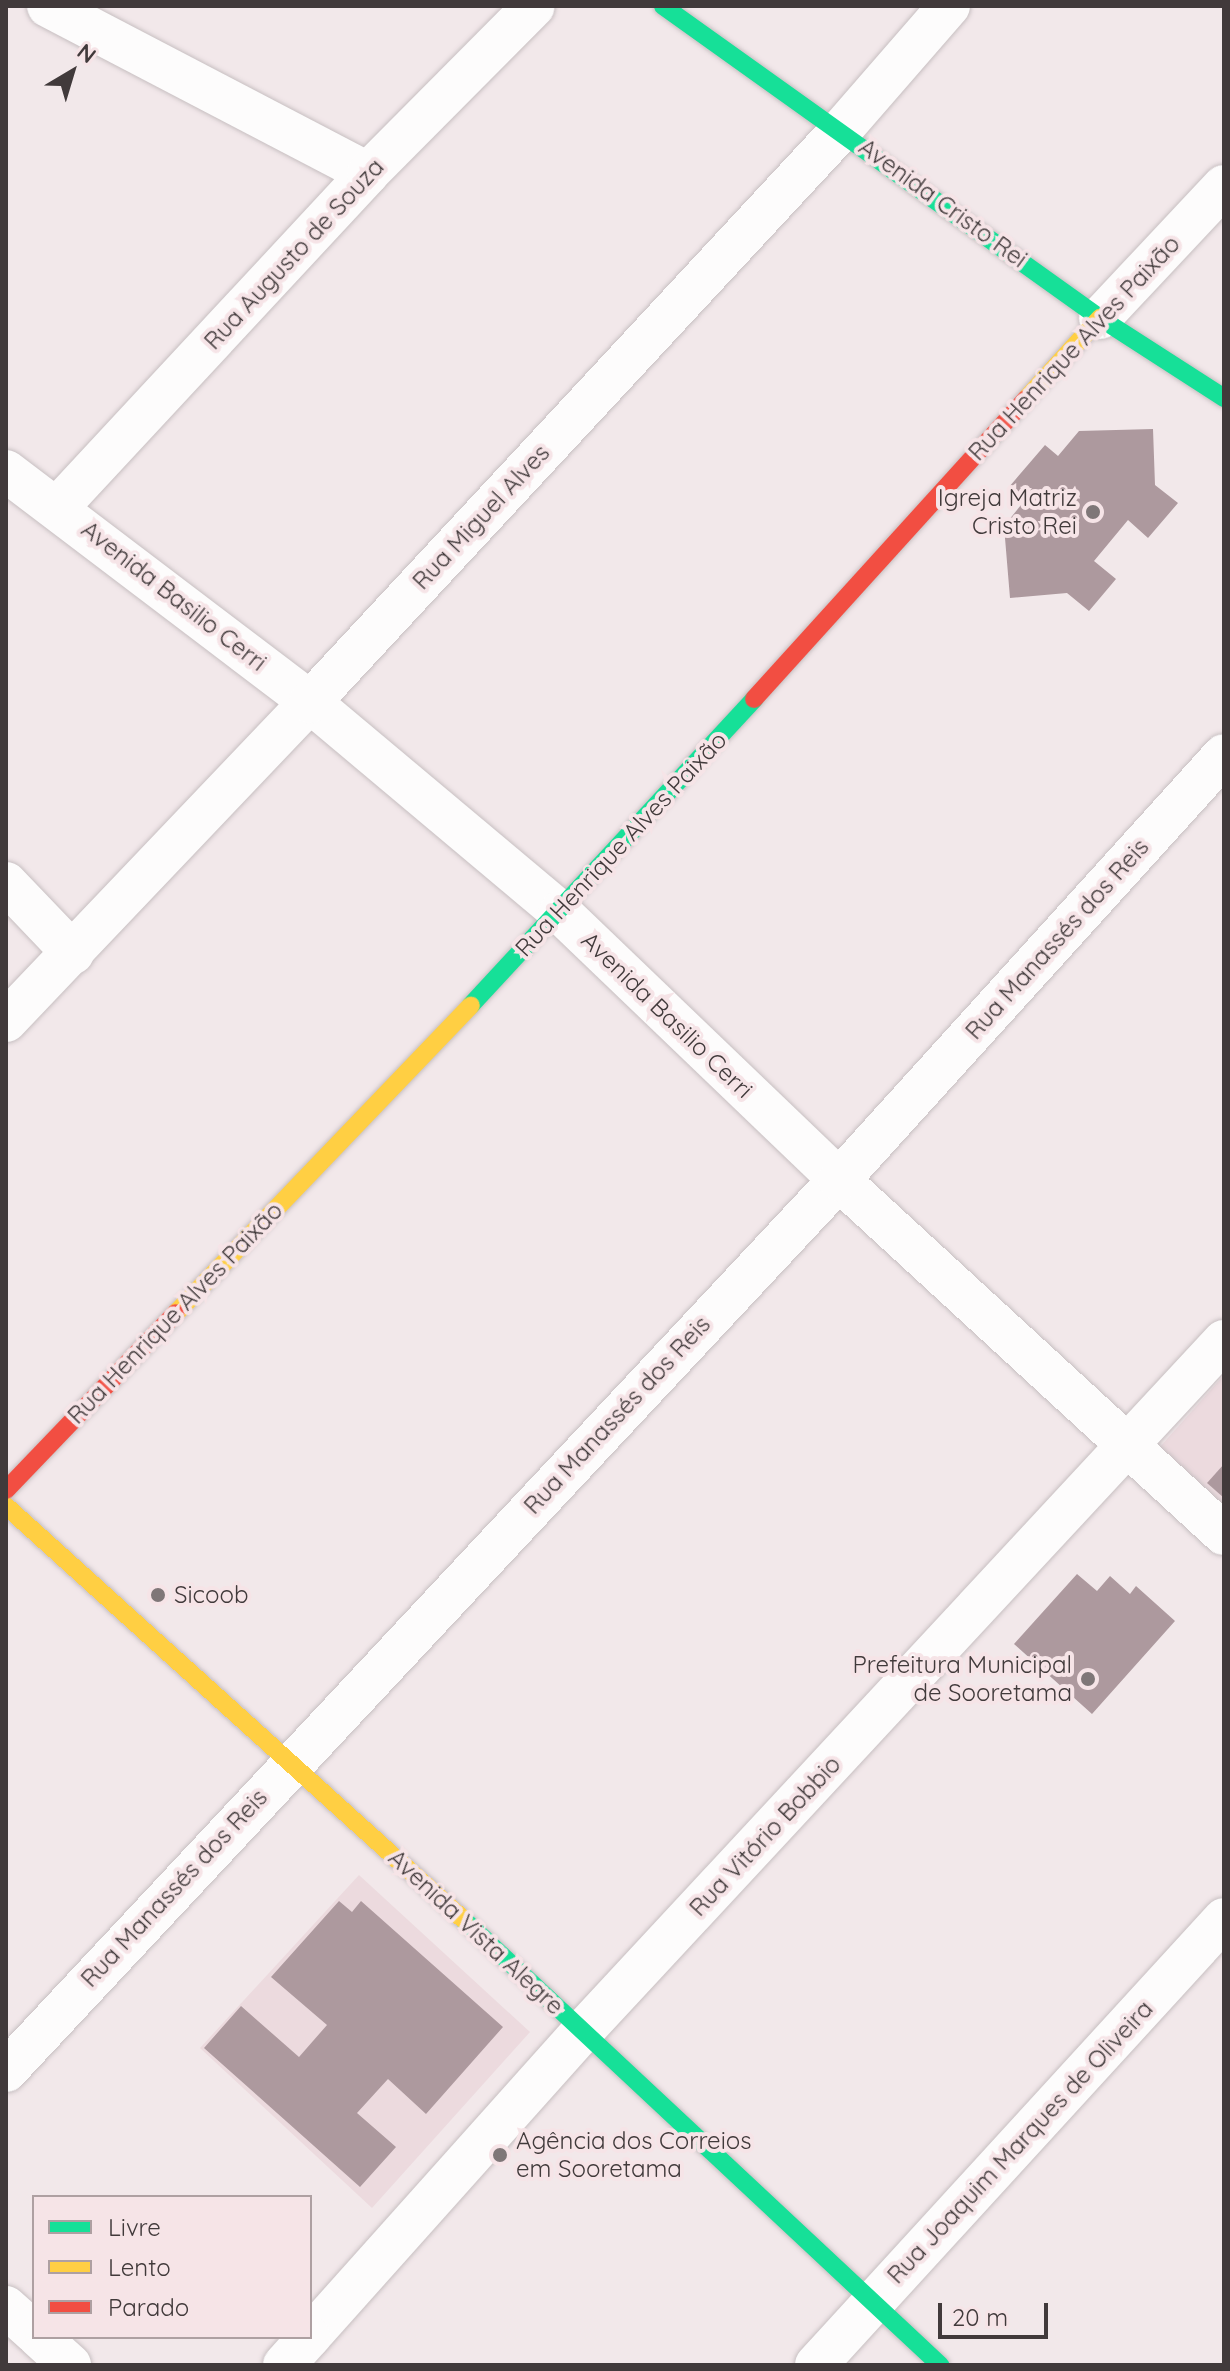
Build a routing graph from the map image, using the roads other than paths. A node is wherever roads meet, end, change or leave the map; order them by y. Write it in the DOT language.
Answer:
graph roads {
  1 [pos="48,6"];
  2 [pos="534,6"];
  3 [pos="663,6"];
  4 [pos="949,6"];
  5 [pos="842,129"];
  6 [pos="368,173"];
  7 [pos="1224,186"];
  8 [pos="1100,318"];
  9 [pos="1224,398"];
  10 [pos="6,471"];
  11 [pos="59,506"];
  12 [pos="310,702"];
  13 [pos="1224,755"];
  14 [pos="6,883"];
  15 [pos="560,912"];
  16 [pos="73,953"];
  17 [pos="6,1021"];
  18 [pos="839,1180"];
  19 [pos="1224,1341"];
  20 [pos="1128,1446"];
  21 [pos="6,1490"];
  22 [pos="6,1506"];
  23 [pos="1224,1534"];
  24 [pos="290,1762"];
  25 [pos="1224,1919"];
  26 [pos="582,2032"];
  27 [pos="6,2071"];
  28 [pos="872,2304"];
  29 [pos="6,2307"];
  30 [pos="32,2330"];
  31 [pos="312,2333"];
  32 [pos="41,2339"];
  33 [pos="306,2339"];
  34 [pos="70,2365"];
  35 [pos="284,2365"];
  36 [pos="816,2365"];
  37 [pos="940,2365"];
  1 -- 6 [label="street"];
  2 -- 6 [label="street, Rua Augusto de Souza"];
  3 -- 5 [label="street, Avenida Cristo Rei"];
  4 -- 5 [label="street, Rua Miguel Alves"];
  5 -- 8 [label="street, Avenida Cristo Rei"];
  5 -- 12 [label="street, Rua Miguel Alves"];
  6 -- 11 [label="street, Rua Augusto de Souza"];
  7 -- 8 [label="street, Rua Henrique Alves Paixão"];
  8 -- 9 [label="street, Avenida Cristo Rei"];
  8 -- 15 [label="street, Rua Henrique Alves Paixão"];
  10 -- 11 [label="street, Avenida Basilio Cerri"];
  11 -- 12 [label="street, Avenida Basilio Cerri"];
  12 -- 15 [label="street, Avenida Basilio Cerri"];
  12 -- 16 [label="street, Rua Miguel Alves"];
  13 -- 18 [label="street, Rua Manassés dos Reis"];
  14 -- 16 [label="street"];
  15 -- 18 [label="street, Avenida Basilio Cerri"];
  15 -- 21 [label="street, Rua Henrique Alves Paixão"];
  16 -- 17 [label="street, Rua Miguel Alves"];
  18 -- 20 [label="street, Avenida Basilio Cerri"];
  18 -- 24 [label="street, Rua Manassés dos Reis"];
  19 -- 20 [label="street, Rua Vitório Bobbio"];
  20 -- 23 [label="street, Avenida Basilio Cerri"];
  20 -- 26 [label="street, Rua Vitório Bobbio"];
  22 -- 24 [label="street, Avenida Vista Alegre"];
  24 -- 26 [label="street, Avenida Vista Alegre"];
  24 -- 27 [label="street, Rua Manassés dos Reis"];
  25 -- 28 [label="street, Rua Joaquim Marques de Oliveira"];
  26 -- 28 [label="street, Avenida Vista Alegre"];
  26 -- 31 [label="street, Rua Vitório Bobbio"];
  28 -- 36 [label="street, Rua Joaquim Marques de Oliveira"];
  28 -- 37 [label="street, Avenida Vista Alegre"];
  29 -- 30 [label="street"];
  32 -- 34 [label="street"];
  33 -- 35 [label="street, Rua Vitório Bobbio"];
}
